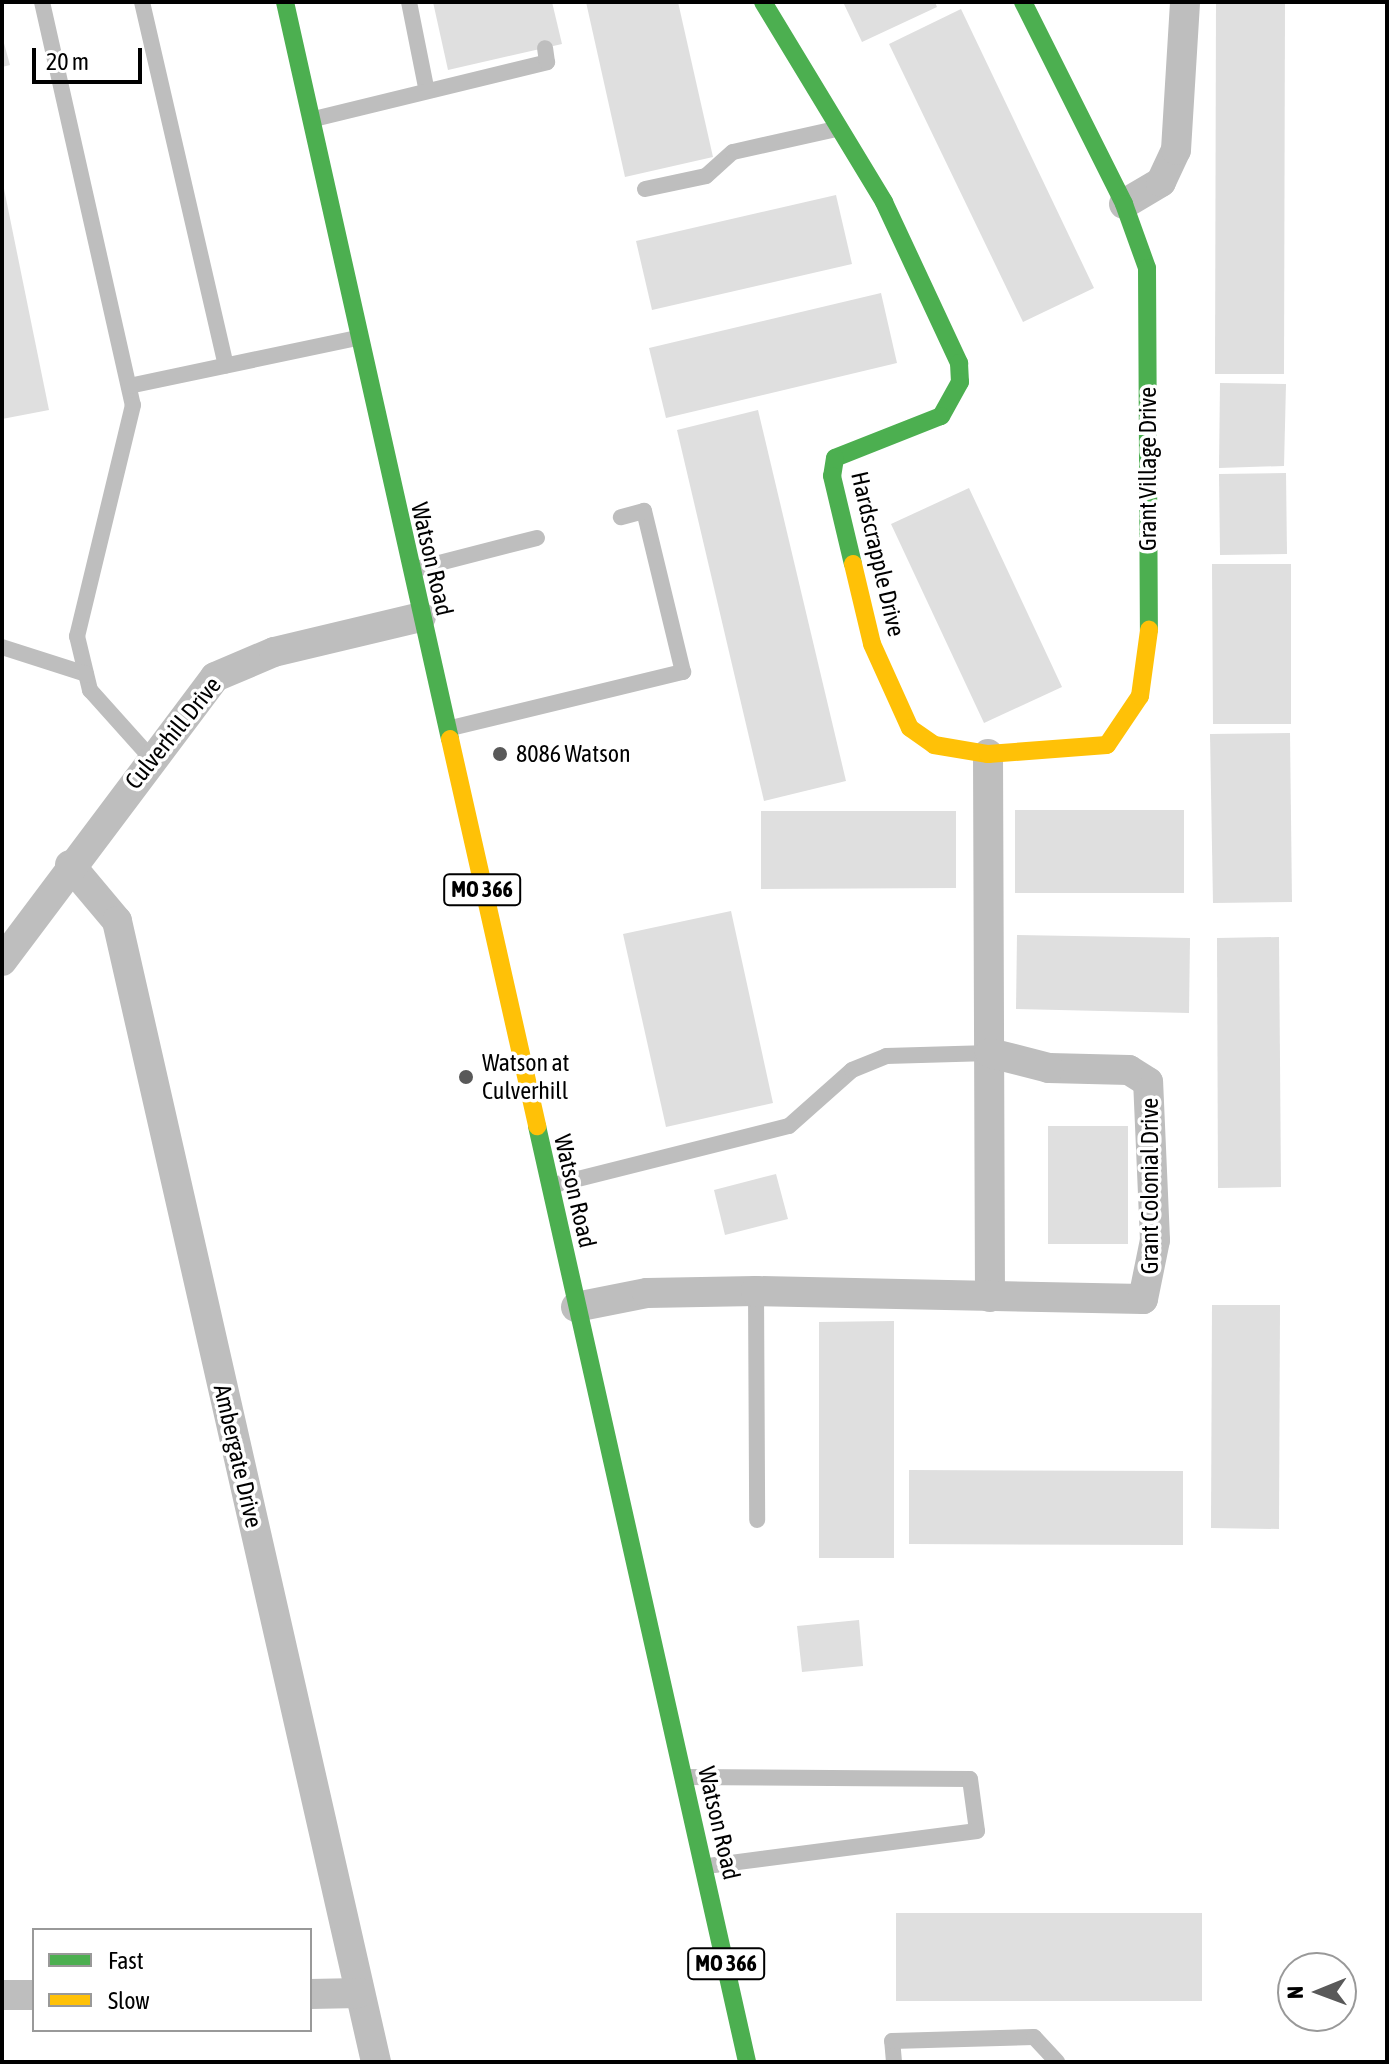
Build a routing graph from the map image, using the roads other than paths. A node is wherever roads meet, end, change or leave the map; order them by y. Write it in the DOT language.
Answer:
graph roads {
  1 [pos="142,2"];
  2 [pos="285,2"];
  3 [pos="409,2"];
  4 [pos="763,2"];
  5 [pos="1023,2"];
  6 [pos="1185,2"];
  7 [pos="47,3"];
  8 [pos="545,48"];
  9 [pos="426,87"];
  10 [pos="311,120"];
  11 [pos="842,128"];
  12 [pos="645,189"];
  13 [pos="1124,204"];
  14 [pos="357,338"];
  15 [pos="226,365"];
  16 [pos="129,386"];
  17 [pos="621,517"];
  18 [pos="537,538"];
  19 [pos="411,570"];
  20 [pos="421,617"];
  21 [pos="2,647"];
  22 [pos="86,674"];
  23 [pos="446,730"];
  24 [pos="1121,733"];
  25 [pos="988,754"];
  26 [pos="152,759"];
  27 [pos="70,865"];
  28 [pos="2,961"];
  29 [pos="990,1053"];
  30 [pos="549,1187"];
  31 [pos="756,1291"];
  32 [pos="990,1297"];
  33 [pos="576,1307"];
  34 [pos="757,1520"];
  35 [pos="683,1777"];
  36 [pos="704,1866"];
  37 [pos="359,1993"];
  38 [pos="312,1994"];
  39 [pos="2,1995"];
  40 [pos="32,1995"];
  41 [pos="376,2062"];
  42 [pos="747,2062"];
  43 [pos="894,2062"];
  44 [pos="1057,2062"];
  1 -- 15 [label="lane"];
  2 -- 10 [label="main road, Watson Road / MO 366"];
  3 -- 9 [label="lane"];
  4 -- 11 [label="main road, Hardscrapple Drive"];
  5 -- 13 [label="main road, Grant Village Drive"];
  6 -- 13 [label="street"];
  7 -- 16 [label="lane"];
  8 -- 9 [label="lane"];
  9 -- 10 [label="lane"];
  10 -- 14 [label="main road, Watson Road / MO 366"];
  11 -- 12 [label="lane"];
  11 -- 25 [label="main road, Hardscrapple Drive"];
  13 -- 24 [label="main road, Grant Village Drive"];
  14 -- 15 [label="lane"];
  14 -- 19 [label="main road, Watson Road / MO 366"];
  15 -- 16 [label="lane"];
  16 -- 22 [label="lane"];
  17 -- 23 [label="lane"];
  18 -- 19 [label="lane"];
  19 -- 20 [label="main road, Watson Road / MO 366"];
  20 -- 23 [label="main road, Watson Road / MO 366"];
  20 -- 26 [label="street, Culverhill Drive"];
  21 -- 22 [label="lane"];
  22 -- 26 [label="lane"];
  23 -- 30 [label="main road, Watson Road / MO 366"];
  24 -- 25 [label="main road, Hardscrapple Drive"];
  25 -- 29 [label="street"];
  26 -- 27 [label="street, Culverhill Drive"];
  27 -- 28 [label="street, Culverhill Drive"];
  27 -- 37 [label="street, Ambergate Drive"];
  29 -- 30 [label="lane"];
  29 -- 32 [label="street"];
  29 -- 32 [label="street, Grant Colonial Drive"];
  30 -- 33 [label="main road, Watson Road / MO 366"];
  31 -- 32 [label="street, Grant Colonial Drive"];
  31 -- 33 [label="street, Grant Colonial Drive"];
  31 -- 34 [label="lane"];
  33 -- 35 [label="main road, Watson Road / MO 366"];
  35 -- 36 [label="main road, Watson Road / MO 366"];
  35 -- 36 [label="lane"];
  36 -- 42 [label="main road, Watson Road / MO 366"];
  37 -- 38 [label="street"];
  37 -- 41 [label="street, Ambergate Drive"];
  39 -- 40 [label="street"];
  43 -- 44 [label="lane"];
}
